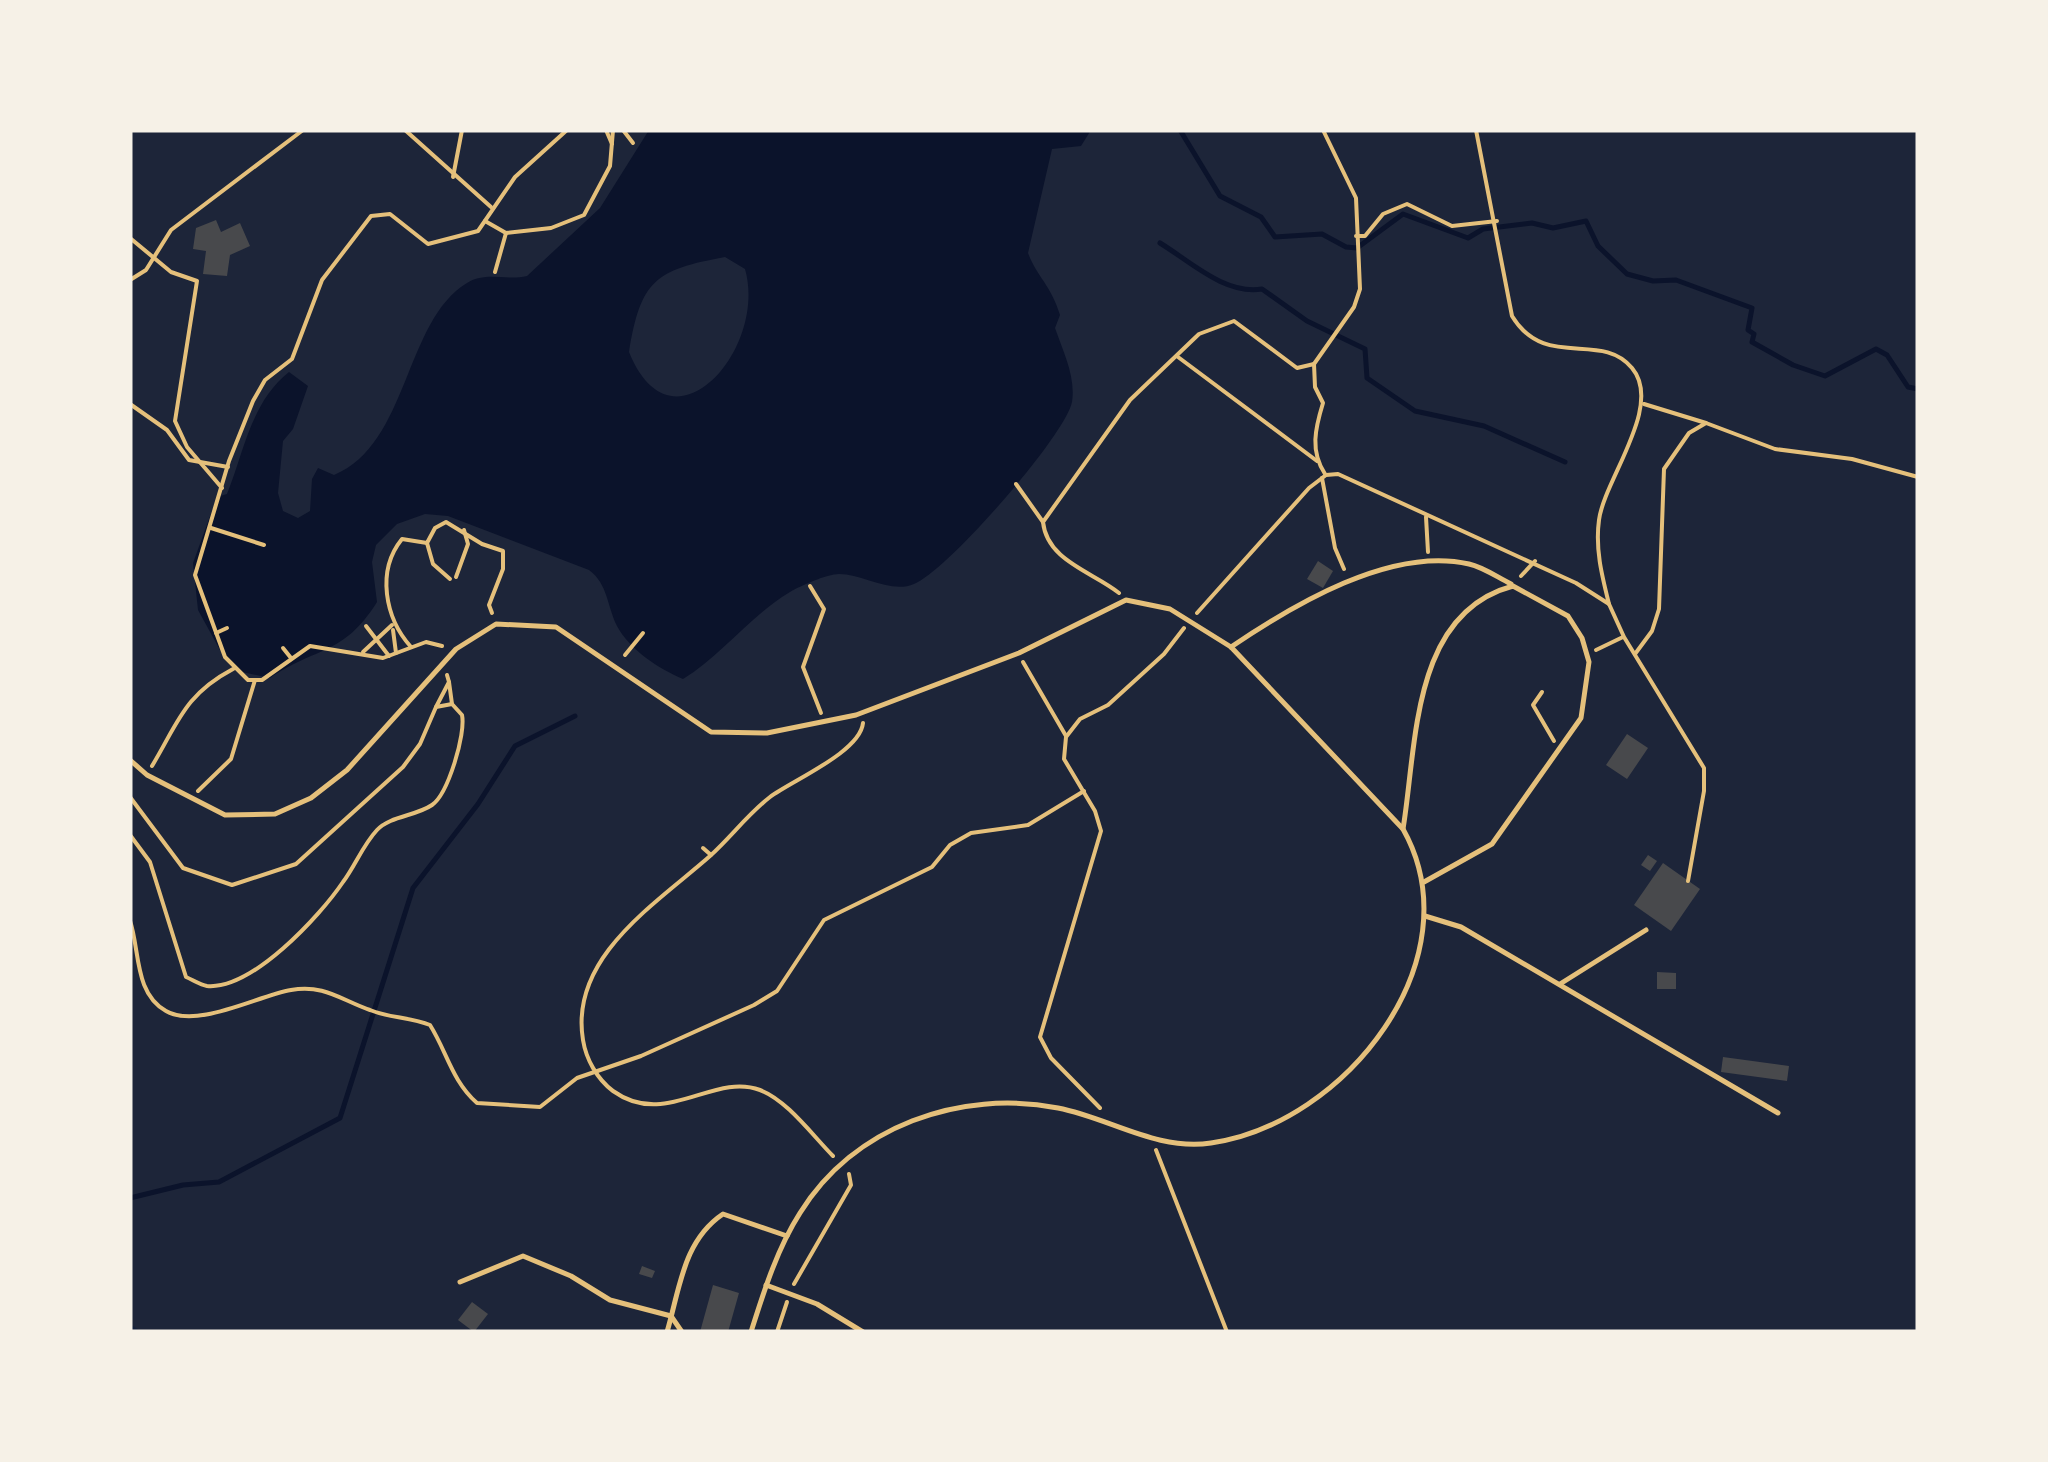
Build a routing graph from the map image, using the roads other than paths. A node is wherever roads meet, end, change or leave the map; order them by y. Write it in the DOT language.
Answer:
graph roads {
  1 [pos="1513,586"];
  2 [pos="1231,648"];
  3 [pos="130,760"];
  4 [pos="1402,829"];
  5 [pos="1424,882"];
  6 [pos="1426,916"];
  7 [pos="1646,930"];
  8 [pos="1560,984"];
  9 [pos="1778,1114"];
  10 [pos="787,1236"];
  11 [pos="460,1282"];
  12 [pos="766,1285"];
  13 [pos="671,1316"];
  14 [pos="667,1332"];
  15 [pos="682,1332"];
  16 [pos="751,1332"];
  17 [pos="863,1332"];
  1 -- 2 [label="lane"];
  1 -- 4 [label="lane"];
  1 -- 5 [label="lane"];
  2 -- 3 [label="lane"];
  2 -- 4 [label="lane"];
  4 -- 5 [label="lane"];
  5 -- 6 [label="lane"];
  6 -- 8 [label="lane"];
  6 -- 10 [label="lane"];
  7 -- 8 [label="lane"];
  8 -- 9 [label="lane"];
  10 -- 12 [label="lane"];
  10 -- 13 [label="lane"];
  11 -- 13 [label="lane"];
  12 -- 16 [label="lane"];
  12 -- 17 [label="lane"];
  13 -- 14 [label="lane"];
  13 -- 15 [label="lane"];
}
